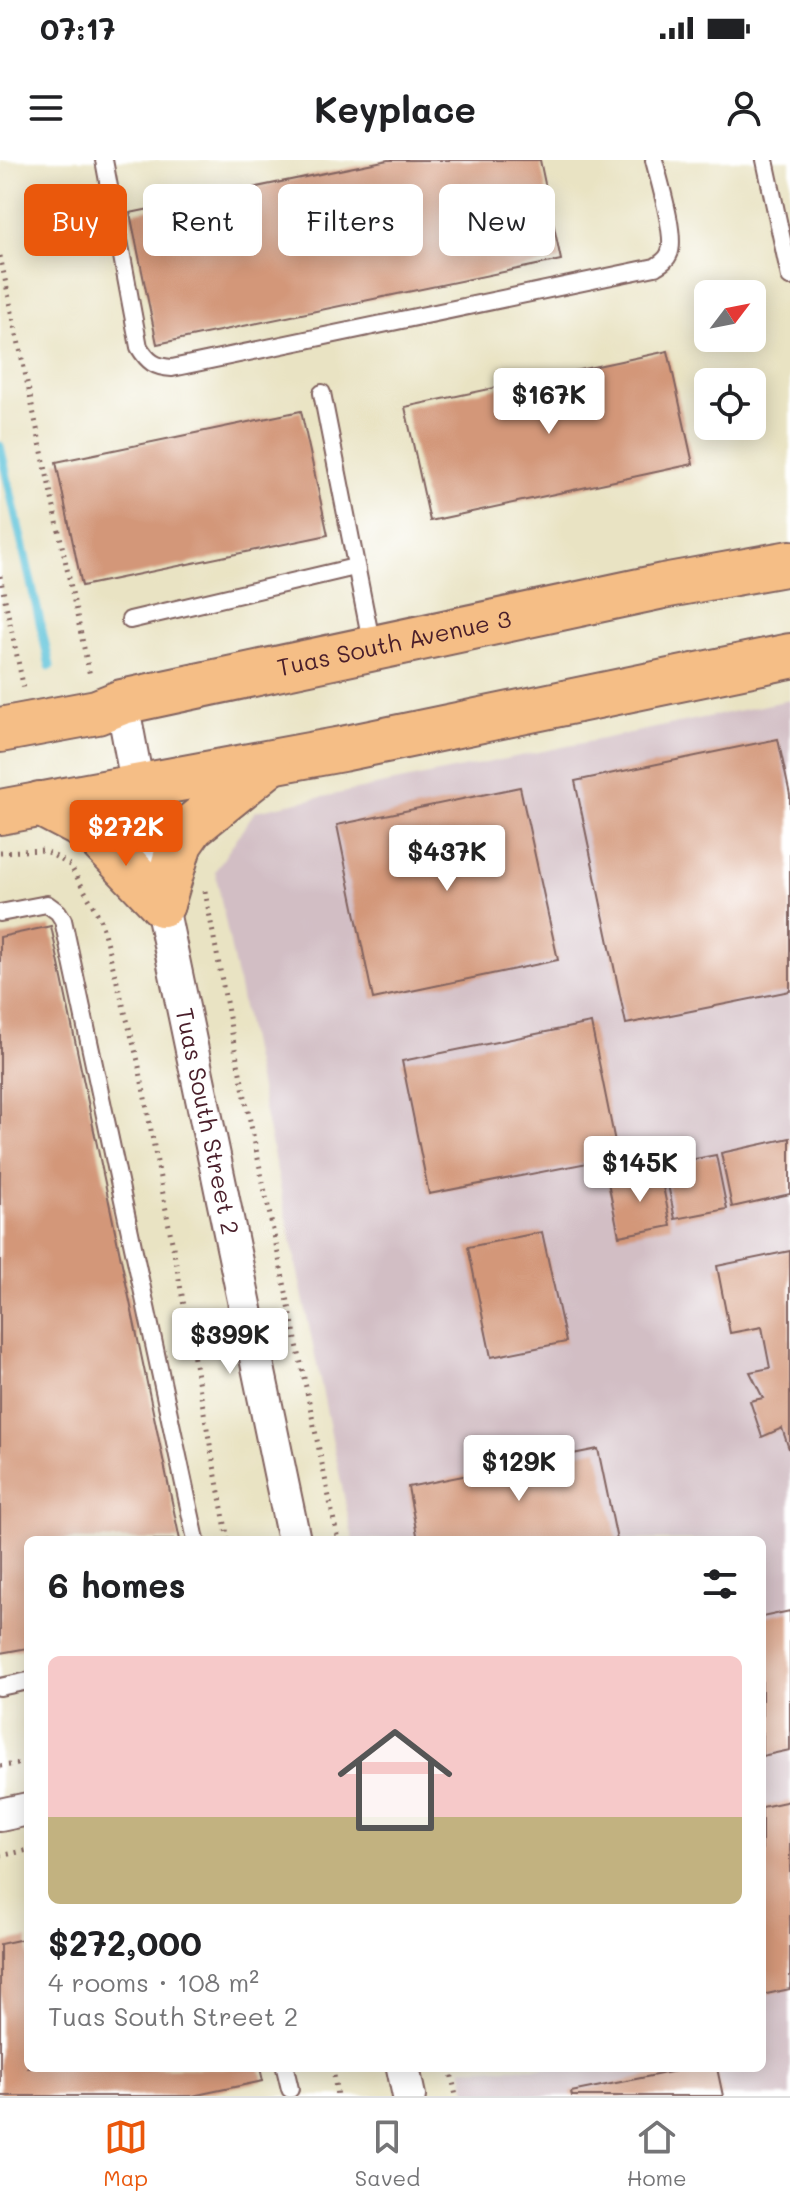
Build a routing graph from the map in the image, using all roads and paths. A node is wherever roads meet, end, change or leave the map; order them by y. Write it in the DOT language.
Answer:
graph roads {
  1 [pos="104,160"];
  2 [pos="654,160"];
  3 [pos="765,160"];
  4 [pos="0,256"];
  5 [pos="790,277"];
  6 [pos="322,393"];
  7 [pos="790,563"];
  8 [pos="355,567"];
  9 [pos="0,576"];
  10 [pos="130,620"];
  11 [pos="373,648"];
  12 [pos="790,656"];
  13 [pos="24,689"];
  14 [pos="106,689"];
  15 [pos="0,730"];
  16 [pos="272,762"];
  17 [pos="139,786"];
  18 [pos="20,808"];
  19 [pos="0,852"];
  20 [pos="205,889"];
  21 [pos="162,904"];
  22 [pos="0,913"];
  23 [pos="195,1536"];
  24 [pos="227,1536"];
  25 [pos="293,1536"];
  26 [pos="337,1536"];
  27 [pos="24,1682"];
  28 [pos="0,1687"];
  29 [pos="24,1763"];
  30 [pos="0,1766"];
  31 [pos="24,1810"];
  32 [pos="0,1815"];
  33 [pos="24,1851"];
  34 [pos="0,1856"];
  35 [pos="286,2072"];
  36 [pos="334,2072"];
  37 [pos="404,2072"];
  38 [pos="451,2072"];
  39 [pos="290,2089"];
  40 [pos="337,2096"];
  41 [pos="409,2096"];
  42 [pos="456,2096"];
  1 -- 2 [label="lane"];
  3 -- 5 [label="lane"];
  4 -- 14 [label="path"];
  6 -- 8 [label="lane"];
  7 -- 11 [label="main road, Tuas South Avenue 3"];
  8 -- 10 [label="lane"];
  8 -- 11 [label="lane"];
  9 -- 13 [label="path"];
  11 -- 14 [label="main road, Tuas South Avenue 3"];
  12 -- 16 [label="main road"];
  14 -- 15 [label="main road, Tuas South Avenue 3"];
  14 -- 17 [label="street, Tuas South Street 2"];
  16 -- 17 [label="main road"];
  16 -- 21 [label="main road"];
  17 -- 18 [label="main road"];
  17 -- 21 [label="street, Tuas South Street 2"];
  18 -- 21 [label="main road"];
  19 -- 24 [label="path"];
  20 -- 26 [label="path"];
  21 -- 25 [label="street, Tuas South Street 2"];
  22 -- 23 [label="lane"];
  27 -- 28 [label="lane"];
  29 -- 30 [label="path"];
  31 -- 32 [label="street"];
  33 -- 34 [label="path"];
  35 -- 39 [label="lane"];
  36 -- 40 [label="path"];
  37 -- 41 [label="street"];
  38 -- 42 [label="path"];
}
